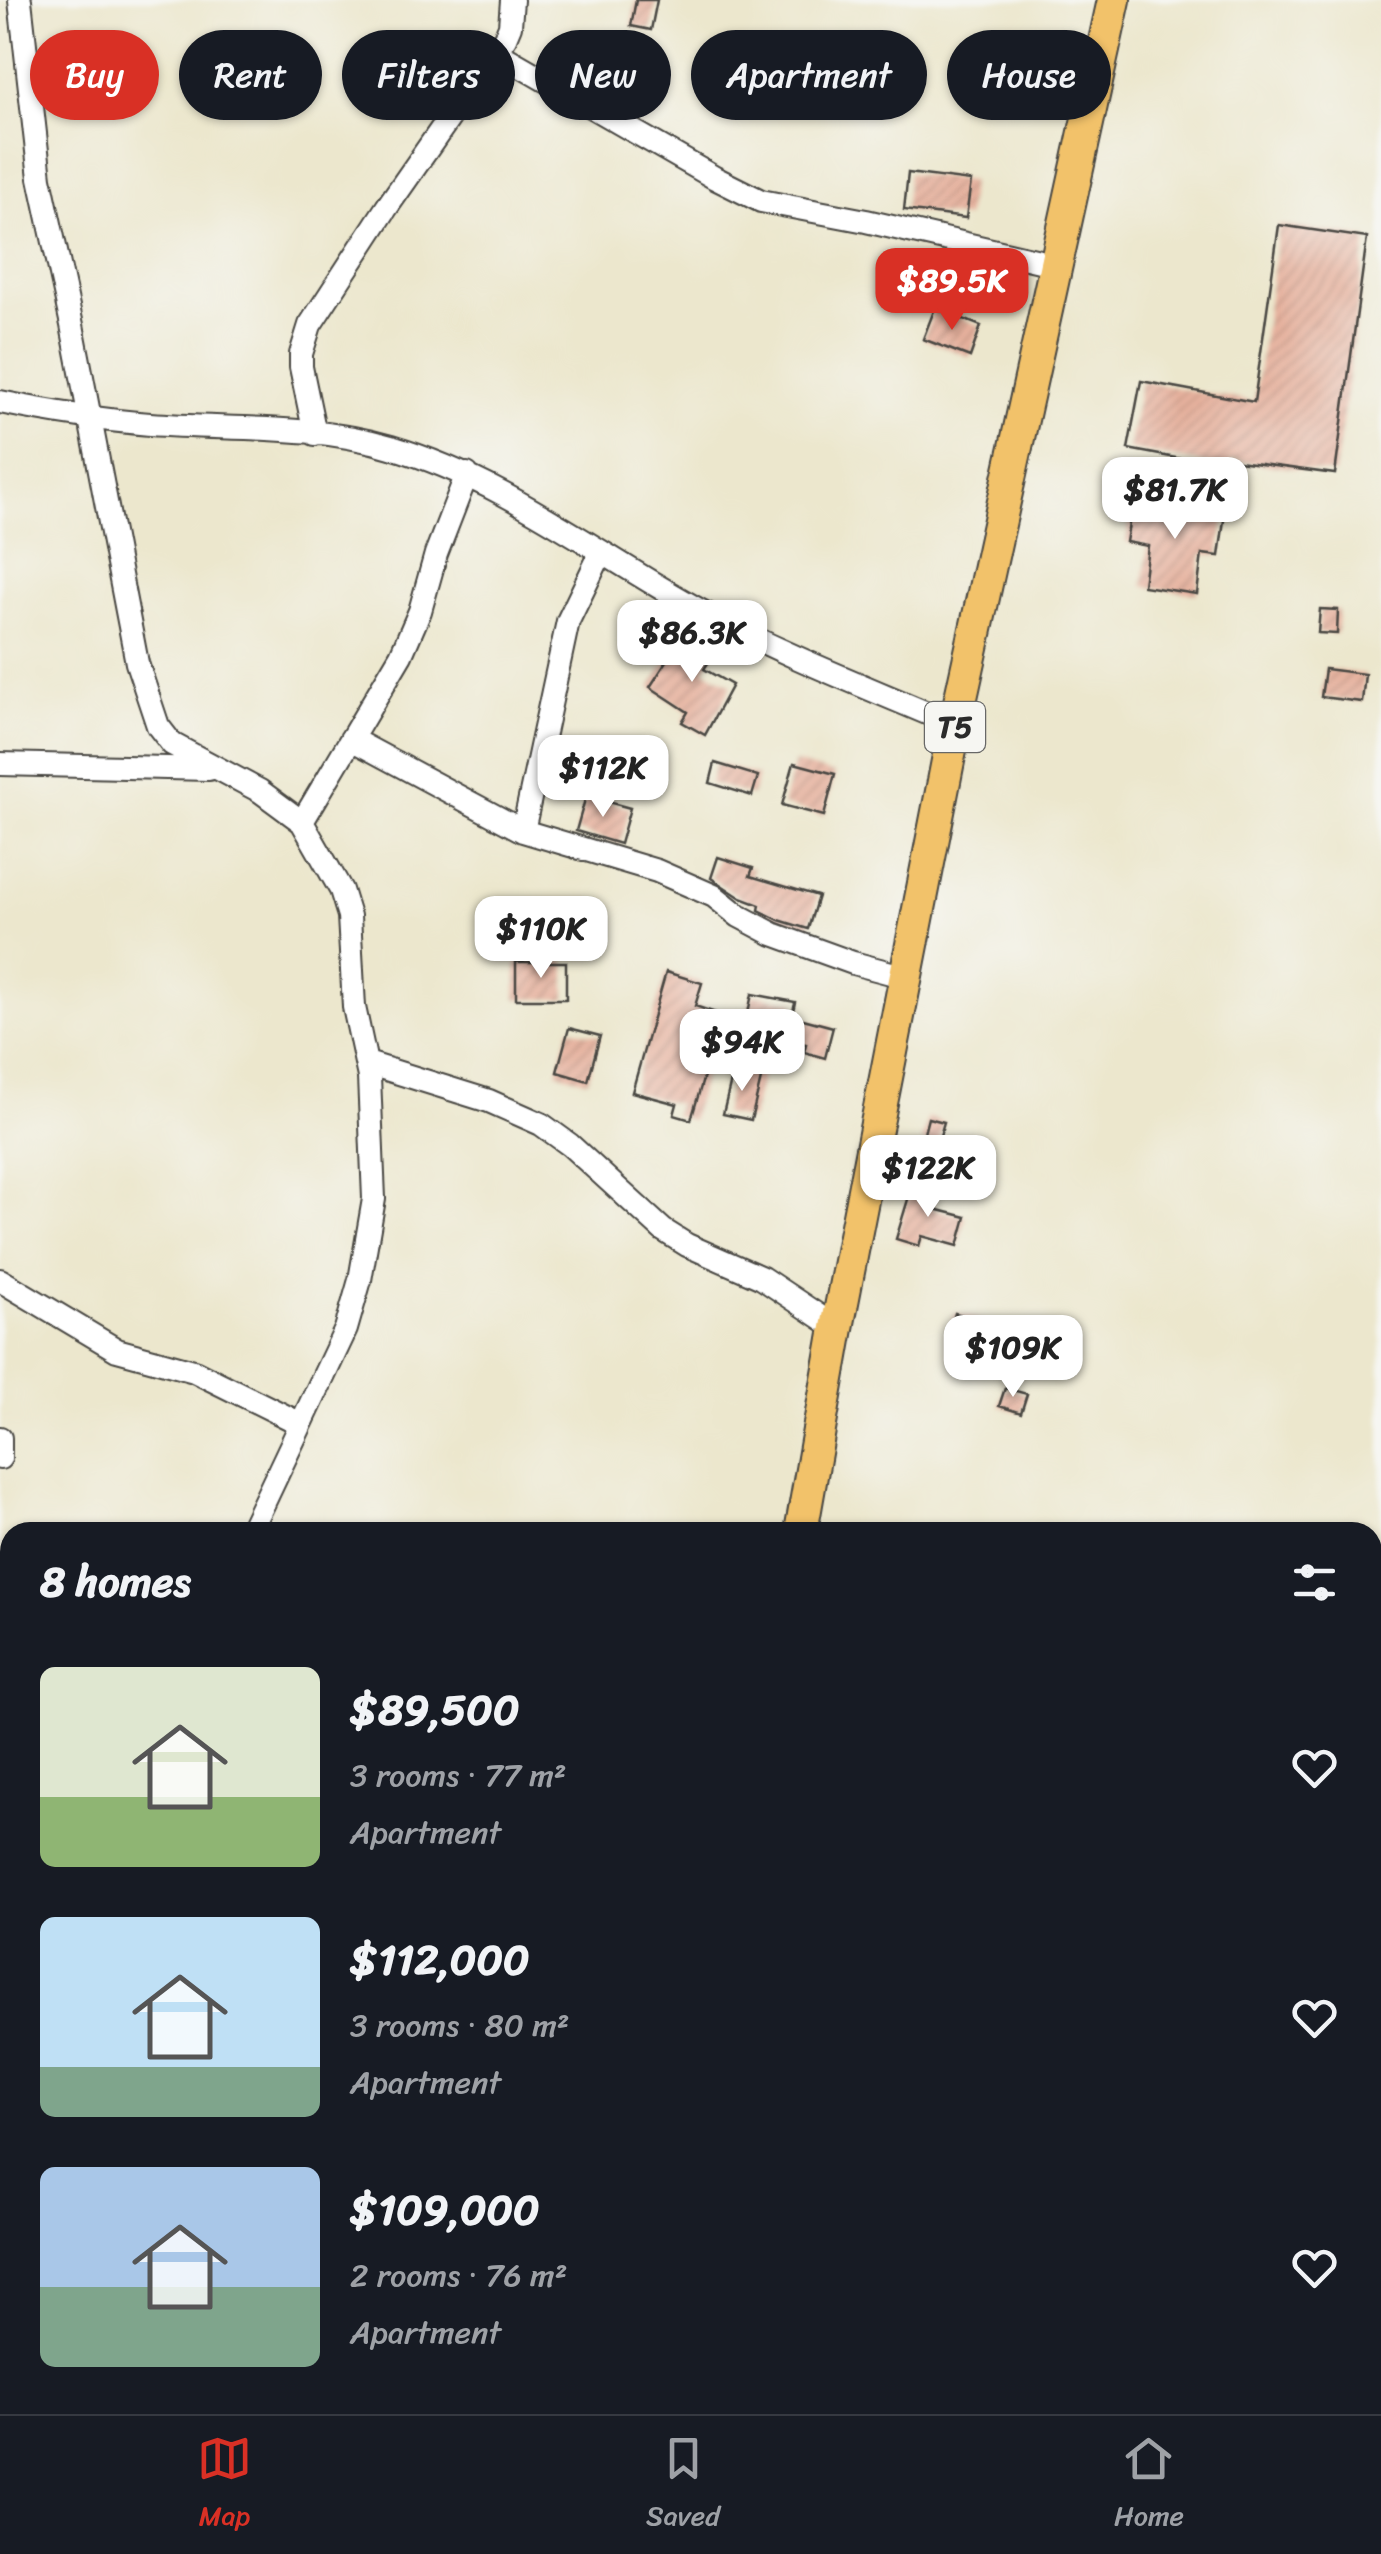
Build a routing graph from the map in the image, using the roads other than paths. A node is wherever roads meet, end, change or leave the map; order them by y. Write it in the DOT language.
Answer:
graph roads {
  1 [pos="20,0"];
  2 [pos="512,0"];
  3 [pos="1114,0"];
  4 [pos="508,30"];
  5 [pos="515,63"];
  6 [pos="448,120"];
  7 [pos="1057,265"];
  8 [pos="0,402"];
  9 [pos="90,417"];
  10 [pos="315,434"];
  11 [pos="467,474"];
  12 [pos="602,554"];
  13 [pos="955,725"];
  14 [pos="351,739"];
  15 [pos="0,764"];
  16 [pos="217,770"];
  17 [pos="302,822"];
  18 [pos="523,832"];
  19 [pos="906,978"];
  20 [pos="367,1063"];
  21 [pos="0,1280"];
  22 [pos="837,1328"];
  23 [pos="300,1423"];
  24 [pos="0,1438"];
  25 [pos="0,1458"];
  26 [pos="812,1458"];
  27 [pos="255,1522"];
  28 [pos="793,1522"];
  29 [pos="802,1522"];
  1 -- 9 [label="street"];
  2 -- 4 [label="street"];
  3 -- 7 [label="highway, T5"];
  5 -- 7 [label="street"];
  6 -- 10 [label="street"];
  7 -- 13 [label="highway, T5"];
  8 -- 9 [label="street"];
  9 -- 10 [label="street"];
  9 -- 16 [label="street"];
  10 -- 11 [label="street"];
  11 -- 12 [label="street"];
  11 -- 14 [label="street"];
  12 -- 13 [label="street"];
  12 -- 18 [label="street"];
  13 -- 19 [label="highway, T5"];
  14 -- 17 [label="street"];
  14 -- 18 [label="street"];
  15 -- 16 [label="street"];
  16 -- 17 [label="street"];
  17 -- 20 [label="street"];
  18 -- 19 [label="street"];
  19 -- 22 [label="highway, T5"];
  20 -- 22 [label="street"];
  20 -- 23 [label="street"];
  21 -- 23 [label="street"];
  22 -- 26 [label="highway, T5"];
  23 -- 27 [label="street"];
  24 -- 25 [label="street"];
  26 -- 28 [label="highway, T5"];
  26 -- 29 [label="highway, T5"];
}
